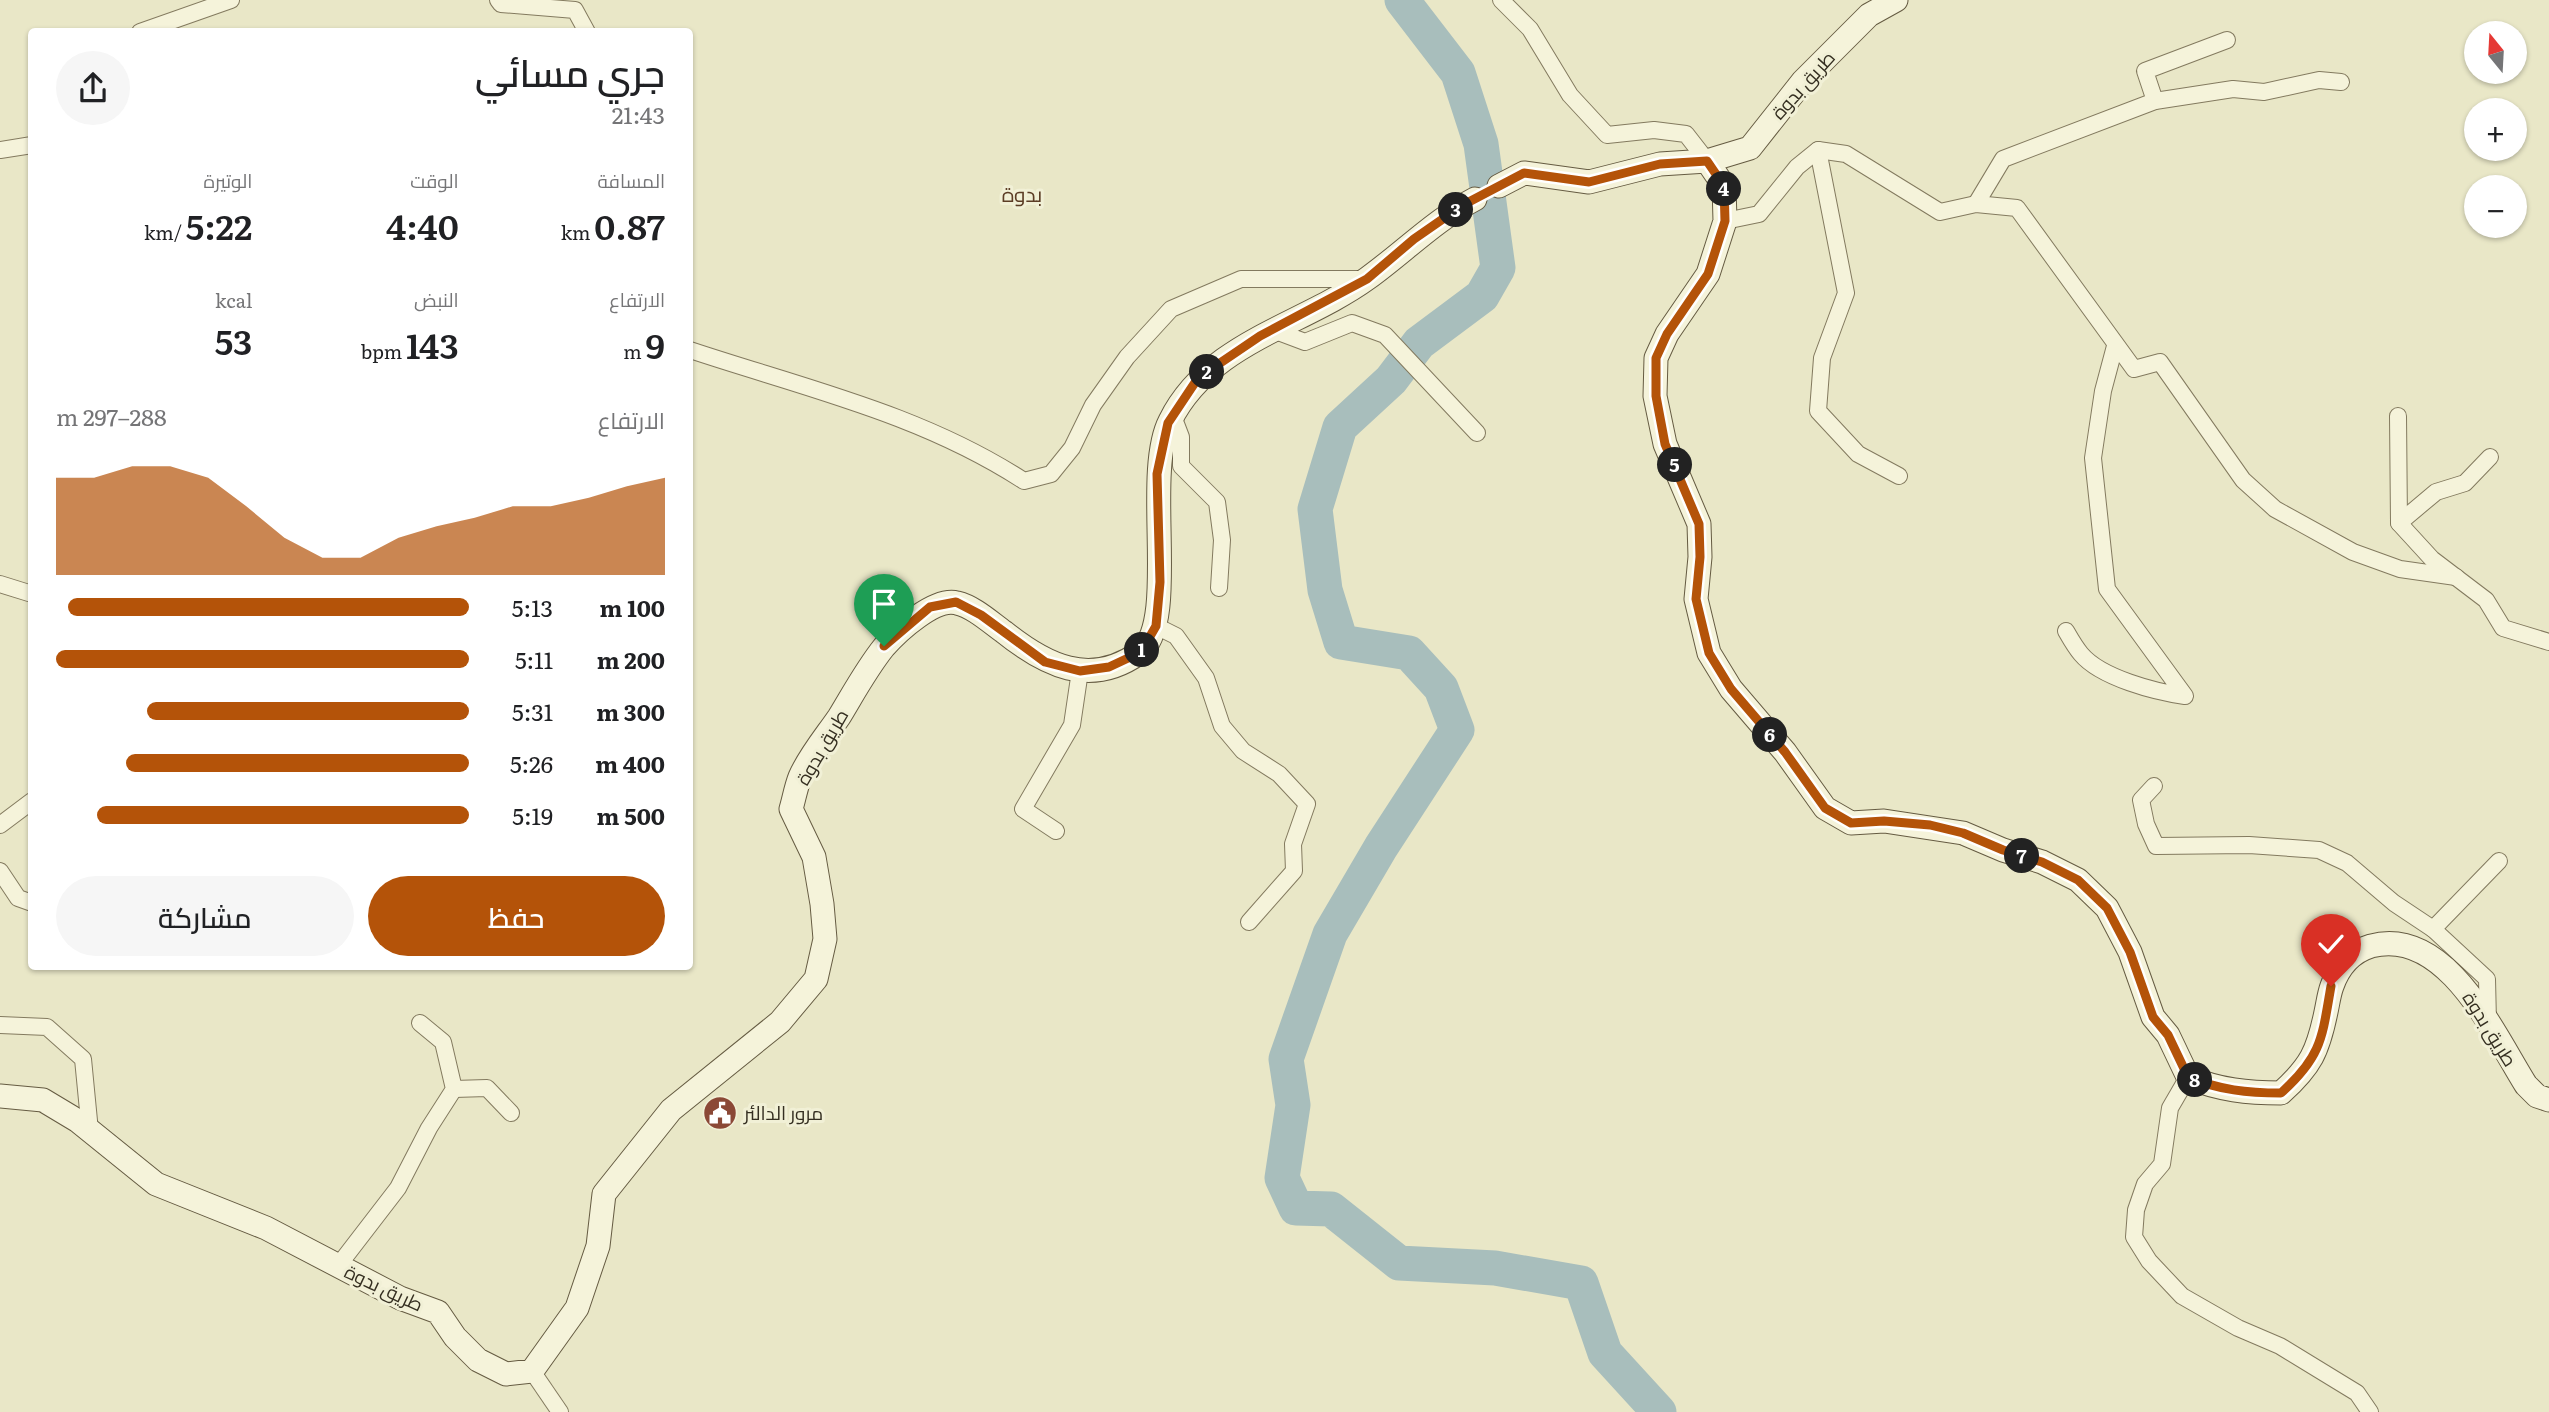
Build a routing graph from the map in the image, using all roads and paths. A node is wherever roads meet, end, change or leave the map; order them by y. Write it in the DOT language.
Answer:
graph roads {
  1 [pos="231,0"];
  2 [pos="498,0"];
  3 [pos="1501,0"];
  4 [pos="1896,0"];
  5 [pos="151,28"];
  6 [pos="585,28"];
  7 [pos="2227,40"];
  8 [pos="2341,82"];
  9 [pos="2155,101"];
  10 [pos="28,146"];
  11 [pos="0,150"];
  12 [pos="1818,150"];
  13 [pos="1707,161"];
  14 [pos="1499,186"];
  15 [pos="1475,199"];
  16 [pos="1976,204"];
  17 [pos="1725,221"];
  18 [pos="1367,279"];
  19 [pos="1273,330"];
  20 [pos="2115,346"];
  21 [pos="693,351"];
  22 [pos="1173,416"];
  23 [pos="2398,416"];
  24 [pos="1477,433"];
  25 [pos="2490,457"];
  26 [pos="1899,476"];
  27 [pos="2399,523"];
  28 [pos="2456,577"];
  29 [pos="0,584"];
  30 [pos="1219,588"];
  31 [pos="28,593"];
  32 [pos="1156,626"];
  33 [pos="2066,631"];
  34 [pos="2549,642"];
  35 [pos="1080,671"];
  36 [pos="2154,786"];
  37 [pos="28,804"];
  38 [pos="0,825"];
  39 [pos="1056,831"];
  40 [pos="2499,861"];
  41 [pos="0,871"];
  42 [pos="28,902"];
  43 [pos="1249,922"];
  44 [pos="2433,929"];
  45 [pos="420,1023"];
  46 [pos="2488,1023"];
  47 [pos="0,1025"];
  48 [pos="2188,1077"];
  49 [pos="454,1089"];
  50 [pos="0,1097"];
  51 [pos="2549,1100"];
  52 [pos="511,1113"];
  53 [pos="90,1131"];
  54 [pos="338,1266"];
  55 [pos="532,1371"];
  56 [pos="560,1412"];
  57 [pos="2370,1412"];
  1 -- 5 [label="street"];
  2 -- 6 [label="street"];
  3 -- 13 [label="street"];
  4 -- 13 [label="street, طريق بدوة"];
  7 -- 9 [label="street"];
  8 -- 9 [label="street"];
  9 -- 16 [label="street"];
  10 -- 11 [label="street"];
  12 -- 16 [label="street"];
  12 -- 17 [label="street"];
  12 -- 26 [label="street"];
  13 -- 14 [label="street, طريق بدوة"];
  13 -- 17 [label="street"];
  14 -- 15 [label="street, طريق بدوة"];
  15 -- 18 [label="street, طريق بدوة"];
  16 -- 20 [label="street"];
  17 -- 48 [label="street"];
  18 -- 19 [label="street, طريق بدوة"];
  18 -- 21 [label="street"];
  19 -- 22 [label="street, طريق بدوة"];
  19 -- 24 [label="street"];
  20 -- 28 [label="street"];
  20 -- 33 [label="street"];
  22 -- 30 [label="street"];
  22 -- 32 [label="street, طريق بدوة"];
  23 -- 27 [label="street"];
  25 -- 27 [label="street"];
  27 -- 28 [label="street"];
  28 -- 34 [label="street"];
  29 -- 31 [label="street"];
  32 -- 35 [label="street, طريق بدوة"];
  32 -- 43 [label="street"];
  35 -- 39 [label="street"];
  35 -- 55 [label="street, طريق بدوة"];
  36 -- 44 [label="street"];
  37 -- 38 [label="street"];
  40 -- 44 [label="street"];
  41 -- 42 [label="street"];
  44 -- 46 [label="street"];
  45 -- 49 [label="street"];
  46 -- 48 [label="street, طريق بدوة"];
  46 -- 51 [label="street, طريق بدوة"];
  47 -- 53 [label="street"];
  48 -- 57 [label="street"];
  49 -- 52 [label="street"];
  49 -- 54 [label="street"];
  50 -- 53 [label="street, طريق بدوة"];
  53 -- 54 [label="street, طريق بدوة"];
  54 -- 55 [label="street, طريق بدوة"];
  55 -- 56 [label="street"];
}
